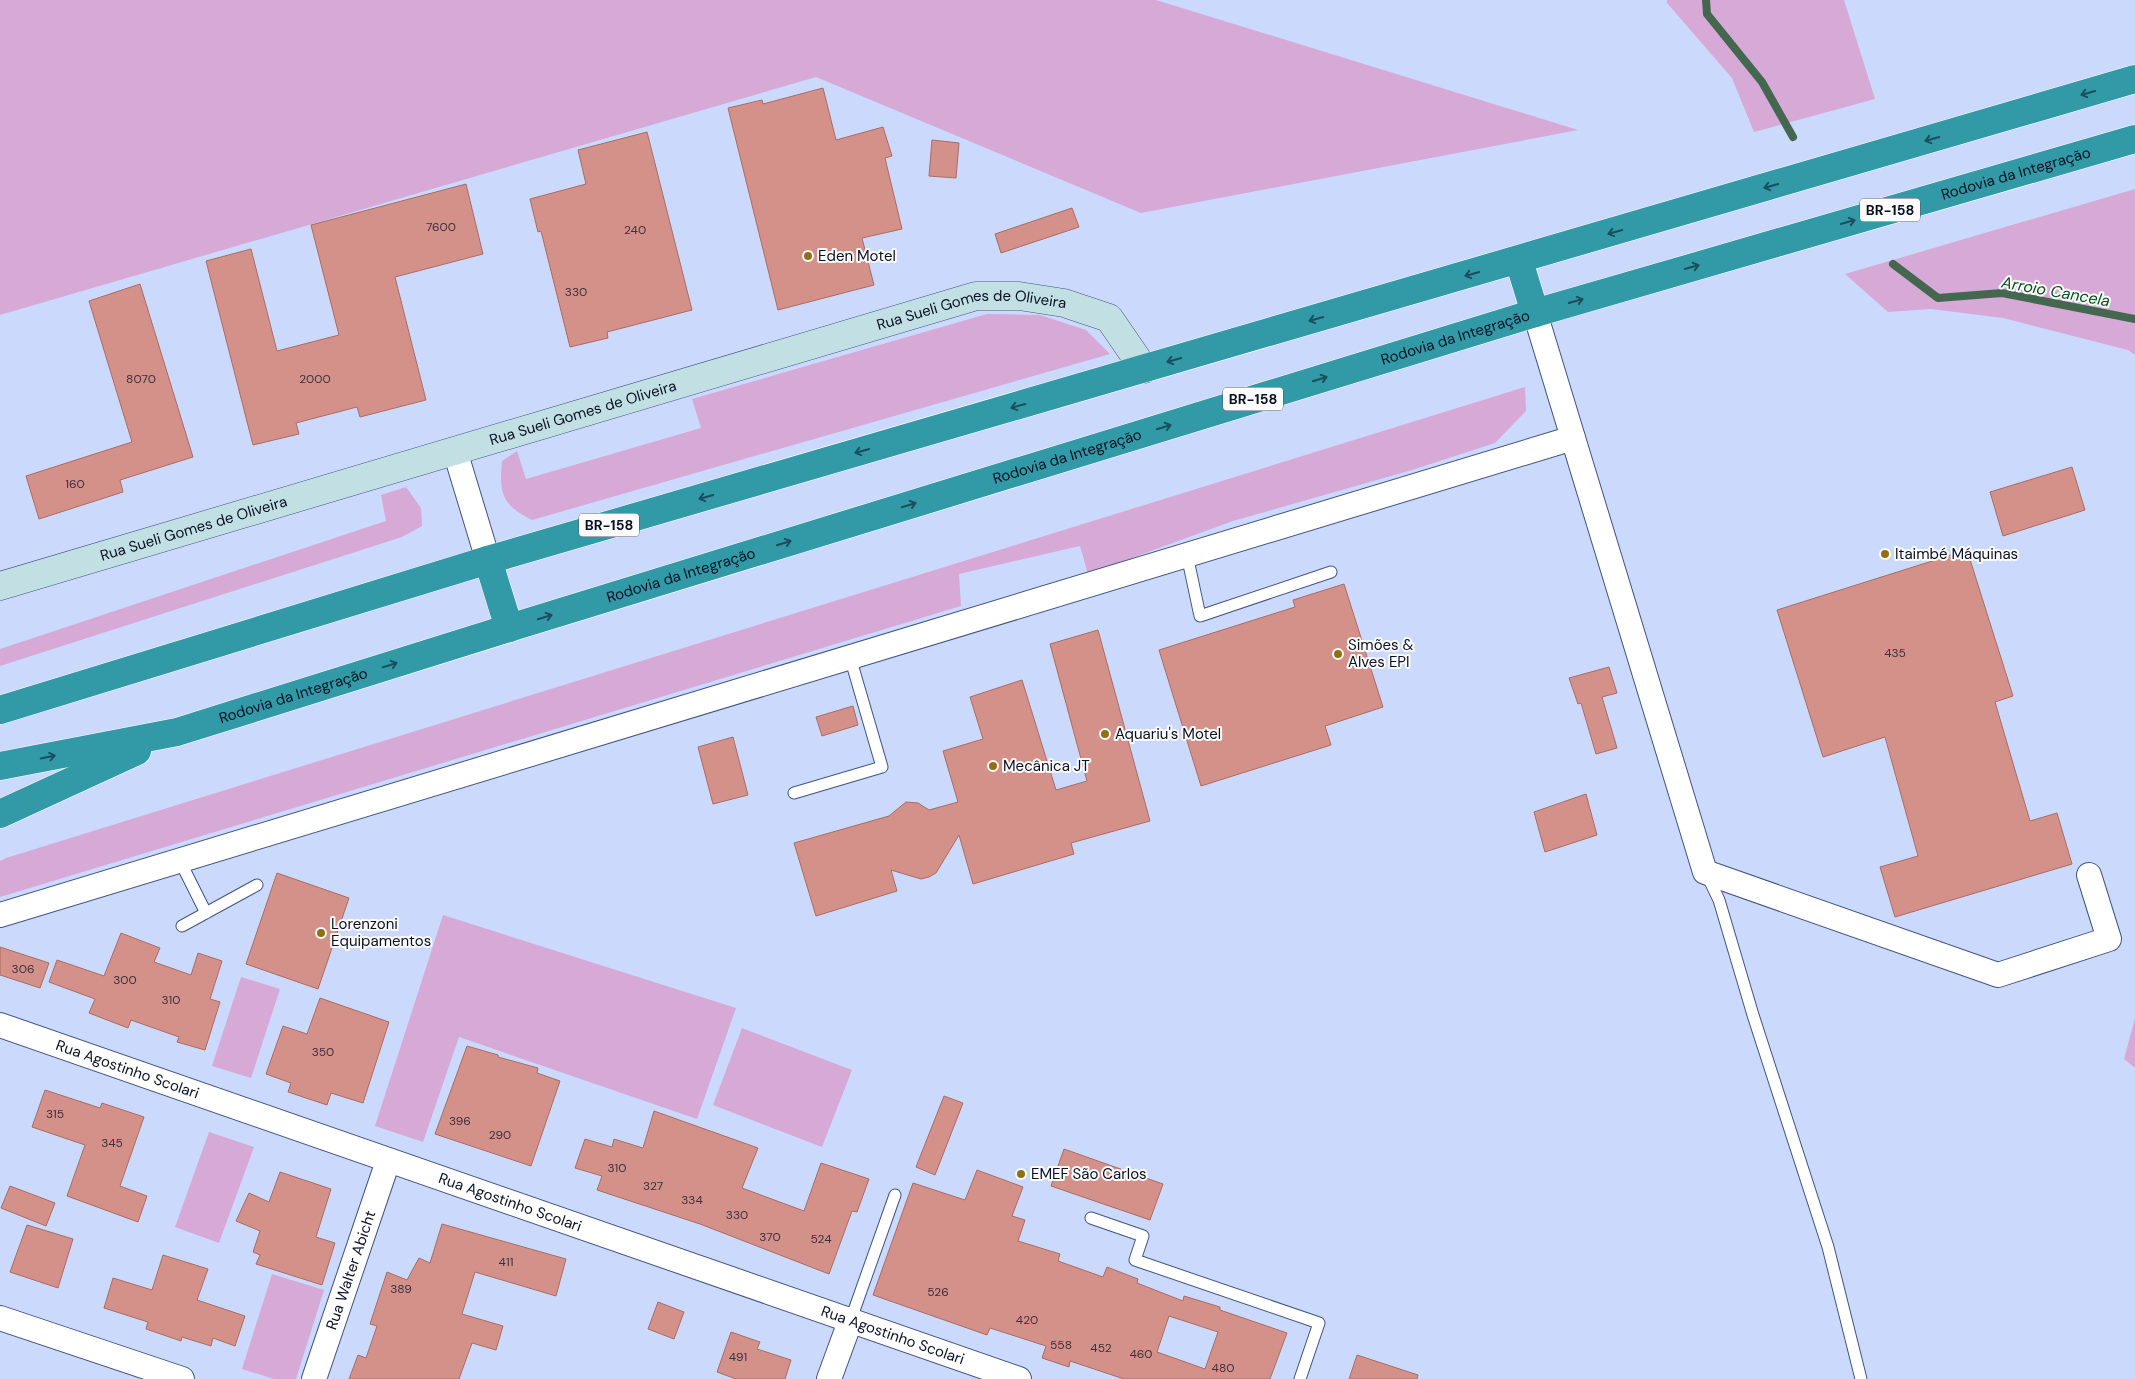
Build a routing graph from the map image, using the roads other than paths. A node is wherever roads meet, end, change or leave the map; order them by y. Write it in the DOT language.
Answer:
graph roads {
  1 [pos="2135,80"];
  2 [pos="2135,139"];
  3 [pos="1519,260"];
  4 [pos="1535,313"];
  5 [pos="1144,369"];
  6 [pos="1573,438"];
  7 [pos="454,451"];
  8 [pos="1187,555"];
  9 [pos="488,560"];
  10 [pos="1331,572"];
  11 [pos="0,586"];
  12 [pos="509,628"];
  13 [pos="850,657"];
  14 [pos="0,710"];
  15 [pos="177,732"];
  16 [pos="0,766"];
  17 [pos="794,793"];
  18 [pos="0,814"];
  19 [pos="180,861"];
  20 [pos="1705,872"];
  21 [pos="2089,875"];
  22 [pos="257,885"];
  23 [pos="206,913"];
  24 [pos="0,915"];
  25 [pos="182,926"];
  26 [pos="0,1025"];
  27 [pos="388,1161"];
  28 [pos="895,1195"];
  29 [pos="1091,1218"];
  30 [pos="0,1318"];
  31 [pos="851,1319"];
  32 [pos="182,1379"];
  33 [pos="314,1379"];
  34 [pos="830,1379"];
  35 [pos="1019,1379"];
  36 [pos="1300,1379"];
  37 [pos="1861,1379"];
  1 -- 3 [label="highway, BR-158, one-way"];
  4 -- 2 [label="highway, Rodovia da Integração / BR-158, one-way"];
  3 -- 4 [label="highway"];
  3 -- 5 [label="highway, BR-158, one-way"];
  4 -- 6 [label="street"];
  12 -- 4 [label="highway, Rodovia da Integração / BR-158, one-way"];
  5 -- 7 [label="street, Rua Sueli Gomes de Oliveira"];
  5 -- 9 [label="highway, BR-158, one-way"];
  6 -- 8 [label="street"];
  6 -- 20 [label="street"];
  7 -- 9 [label="street"];
  7 -- 11 [label="street, Rua Sueli Gomes de Oliveira"];
  8 -- 10 [label="lane"];
  8 -- 13 [label="street"];
  9 -- 12 [label="highway"];
  9 -- 14 [label="highway, BR-158"];
  15 -- 12 [label="highway, Rodovia da Integração / BR-158, one-way"];
  13 -- 17 [label="lane"];
  13 -- 19 [label="street"];
  16 -- 15 [label="highway, Rodovia da Integração / BR-158, one-way"];
  15 -- 18 [label="highway"];
  19 -- 23 [label="lane"];
  19 -- 24 [label="street"];
  20 -- 21 [label="street"];
  20 -- 37 [label="lane"];
  22 -- 23 [label="lane"];
  23 -- 25 [label="lane"];
  26 -- 27 [label="street, Rua Agostinho Scolari"];
  27 -- 31 [label="street, Rua Agostinho Scolari"];
  27 -- 33 [label="street, Rua Walter Abicht"];
  28 -- 31 [label="lane"];
  29 -- 36 [label="lane"];
  30 -- 32 [label="street"];
  31 -- 34 [label="street"];
  31 -- 35 [label="street, Rua Agostinho Scolari"];
}
